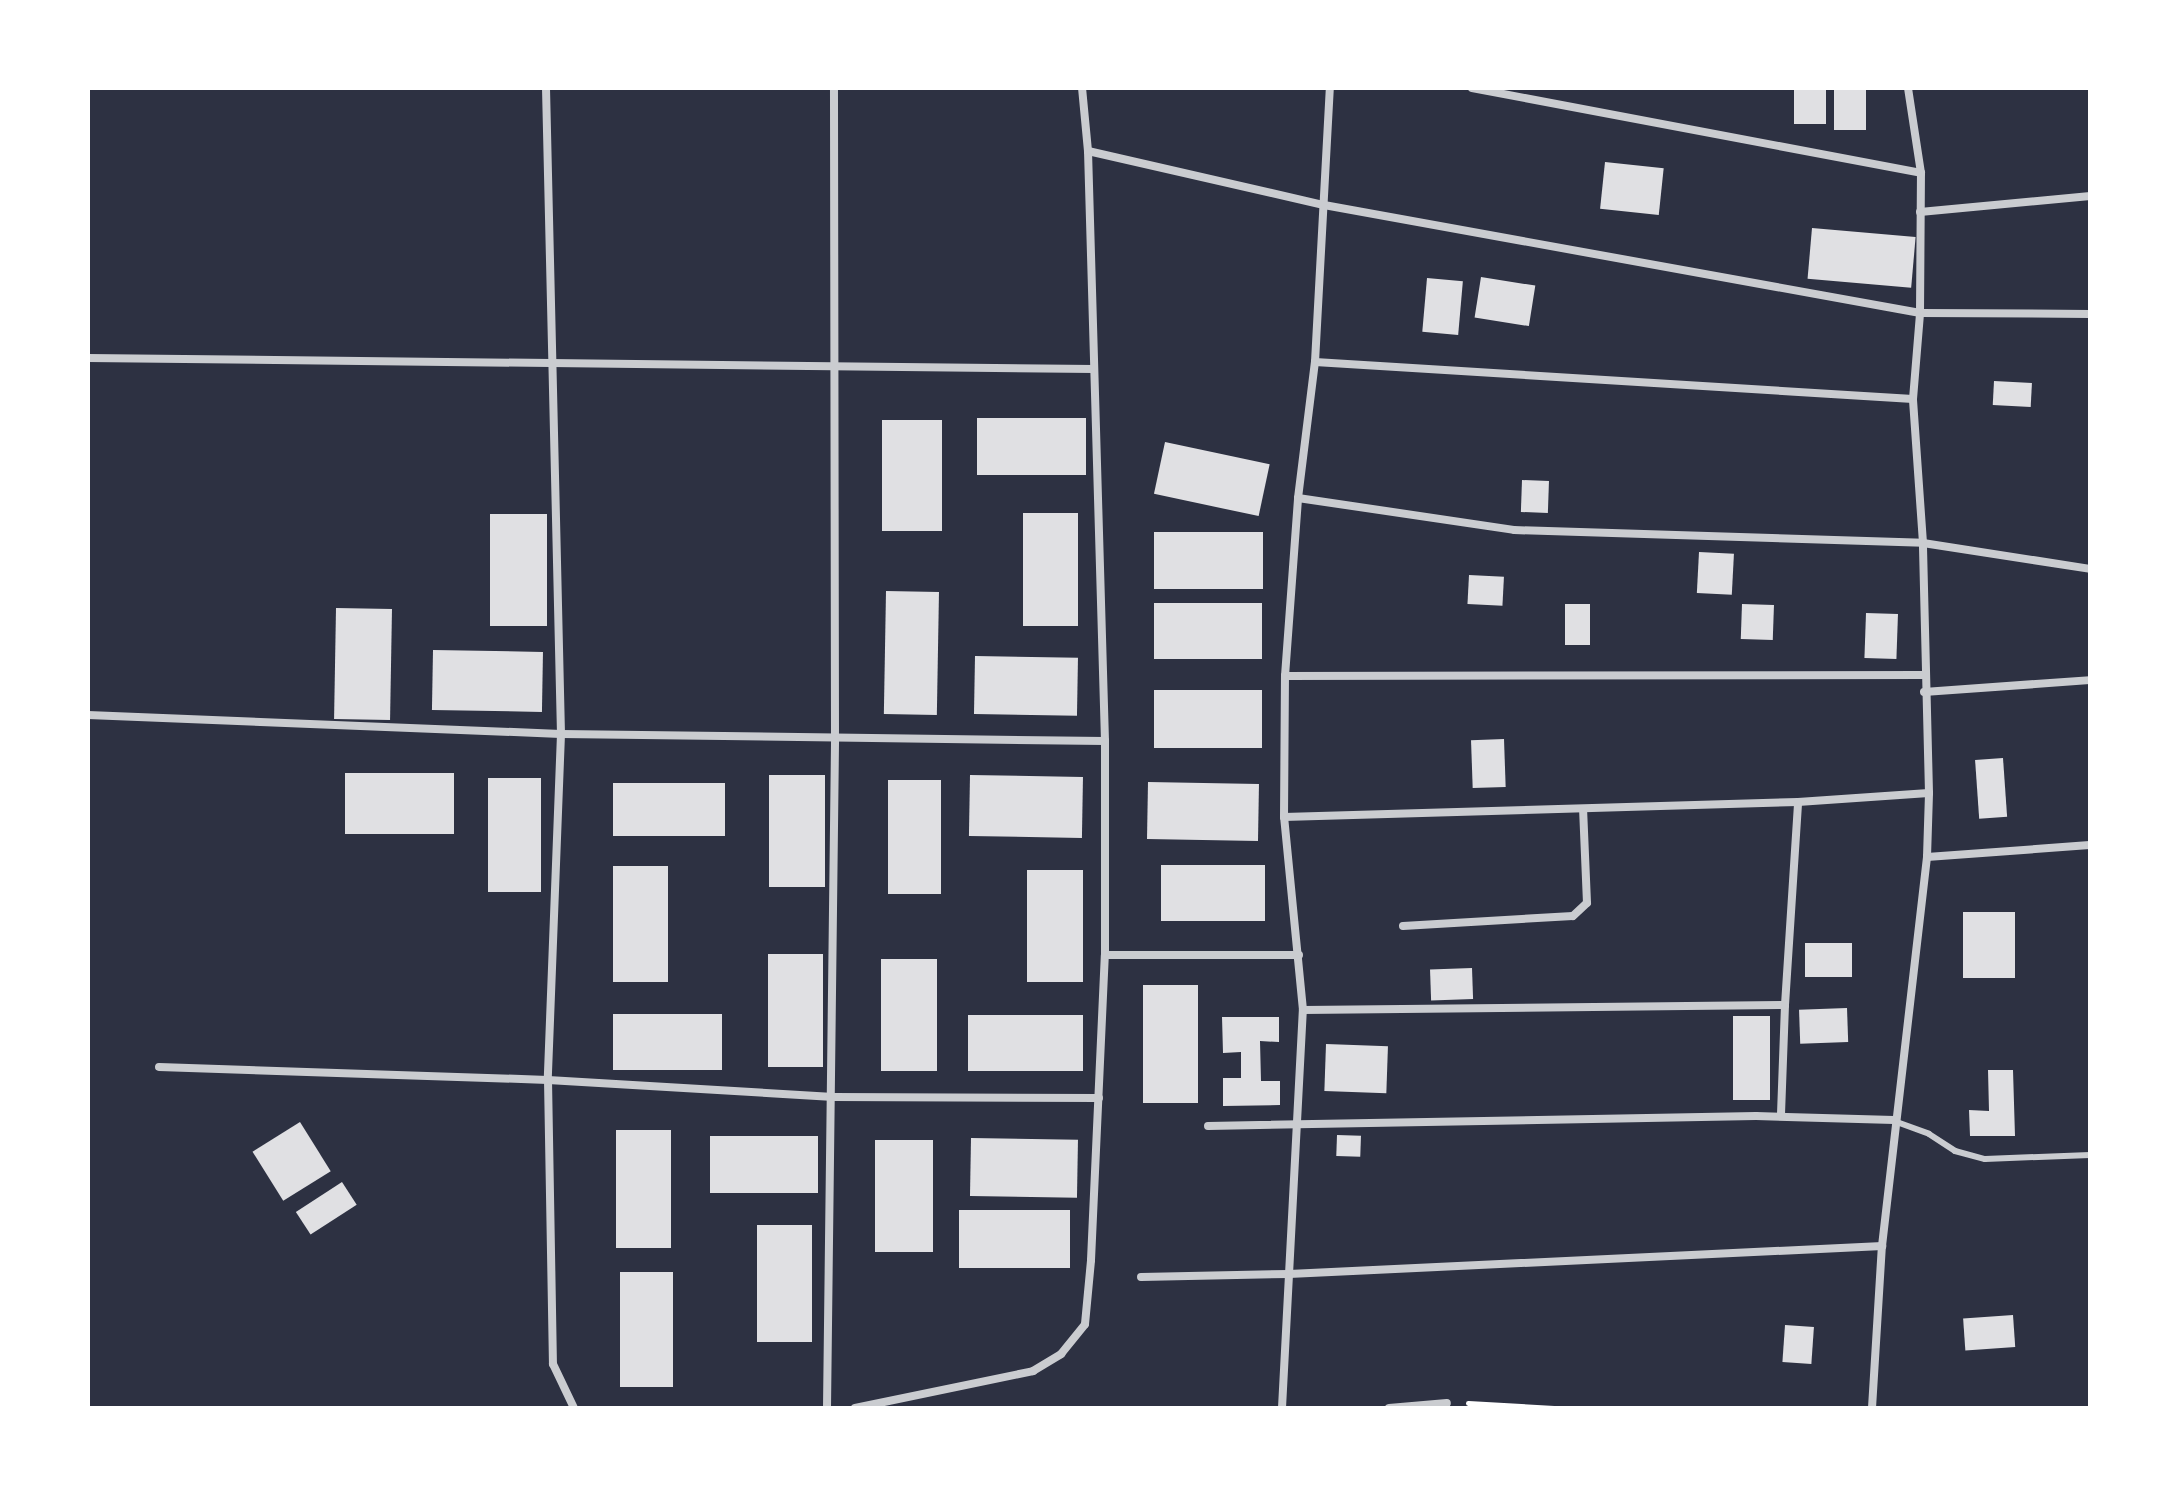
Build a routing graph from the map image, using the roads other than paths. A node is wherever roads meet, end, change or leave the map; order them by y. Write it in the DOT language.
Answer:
graph roads {
  1 [pos="546,88"];
  2 [pos="834,88"];
  3 [pos="1082,88"];
  4 [pos="1330,88"];
  5 [pos="1472,88"];
  6 [pos="1908,88"];
  7 [pos="1088,151"];
  8 [pos="1921,173"];
  9 [pos="2090,196"];
  10 [pos="1324,205"];
  11 [pos="1920,212"];
  12 [pos="1920,313"];
  13 [pos="2090,314"];
  14 [pos="88,358"];
  15 [pos="551,361"];
  16 [pos="1315,362"];
  17 [pos="832,367"];
  18 [pos="1094,369"];
  19 [pos="1913,399"];
  20 [pos="1298,498"];
  21 [pos="1923,543"];
  22 [pos="2090,569"];
  23 [pos="1924,675"];
  24 [pos="1285,676"];
  25 [pos="2090,680"];
  26 [pos="1924,692"];
  27 [pos="88,715"];
  28 [pos="561,734"];
  29 [pos="835,739"];
  30 [pos="1105,741"];
  31 [pos="1929,793"];
  32 [pos="1798,802"];
  33 [pos="1583,809"];
  34 [pos="1284,817"];
  35 [pos="2090,845"];
  36 [pos="1927,857"];
  37 [pos="1403,926"];
  38 [pos="1105,955"];
  39 [pos="1299,955"];
  40 [pos="1785,1005"];
  41 [pos="1303,1010"];
  42 [pos="159,1067"];
  43 [pos="548,1080"];
  44 [pos="833,1097"];
  45 [pos="1099,1098"];
  46 [pos="1781,1116"];
  47 [pos="1894,1120"];
  48 [pos="1296,1122"];
  49 [pos="1208,1126"];
  50 [pos="2090,1155"];
  51 [pos="1882,1246"];
  52 [pos="1289,1274"];
  53 [pos="1141,1277"];
  54 [pos="1447,1403"];
  55 [pos="574,1408"];
  56 [pos="827,1408"];
  57 [pos="855,1408"];
  58 [pos="1282,1408"];
  59 [pos="1389,1408"];
  60 [pos="1872,1408"];
  1 -- 15 [label="street"];
  2 -- 17 [label="street"];
  3 -- 7 [label="street"];
  4 -- 10 [label="street"];
  5 -- 8 [label="street"];
  6 -- 8 [label="street"];
  7 -- 10 [label="street"];
  7 -- 18 [label="street"];
  8 -- 11 [label="street"];
  9 -- 11 [label="street"];
  10 -- 12 [label="street"];
  10 -- 16 [label="street"];
  11 -- 12 [label="street"];
  12 -- 13 [label="street"];
  12 -- 19 [label="street"];
  14 -- 15 [label="street"];
  15 -- 17 [label="street"];
  15 -- 28 [label="street"];
  16 -- 19 [label="street"];
  16 -- 20 [label="street"];
  17 -- 18 [label="street"];
  17 -- 29 [label="street"];
  18 -- 30 [label="street"];
  19 -- 21 [label="street"];
  20 -- 21 [label="street"];
  20 -- 24 [label="street"];
  21 -- 22 [label="street"];
  21 -- 23 [label="street"];
  23 -- 24 [label="street"];
  23 -- 26 [label="street"];
  24 -- 34 [label="street"];
  25 -- 26 [label="street"];
  26 -- 31 [label="street"];
  27 -- 28 [label="street"];
  28 -- 29 [label="street"];
  28 -- 43 [label="street"];
  29 -- 30 [label="street"];
  29 -- 44 [label="street"];
  30 -- 38 [label="street"];
  31 -- 32 [label="street"];
  31 -- 36 [label="street"];
  32 -- 33 [label="street"];
  32 -- 40 [label="street"];
  33 -- 34 [label="street"];
  33 -- 37 [label="street"];
  34 -- 39 [label="street"];
  35 -- 36 [label="street"];
  36 -- 47 [label="street"];
  38 -- 39 [label="street"];
  38 -- 45 [label="street"];
  39 -- 41 [label="street"];
  40 -- 41 [label="street"];
  40 -- 46 [label="street"];
  41 -- 48 [label="street"];
  42 -- 43 [label="street"];
  43 -- 44 [label="street"];
  43 -- 55 [label="street"];
  44 -- 45 [label="street"];
  44 -- 56 [label="street"];
  45 -- 57 [label="street"];
  46 -- 47 [label="street"];
  46 -- 48 [label="street"];
  47 -- 50 [label="lane"];
  47 -- 51 [label="street"];
  48 -- 49 [label="street"];
  48 -- 52 [label="street"];
  51 -- 52 [label="street"];
  51 -- 60 [label="street"];
  52 -- 53 [label="street"];
  52 -- 58 [label="street"];
  54 -- 59 [label="street"];
}
